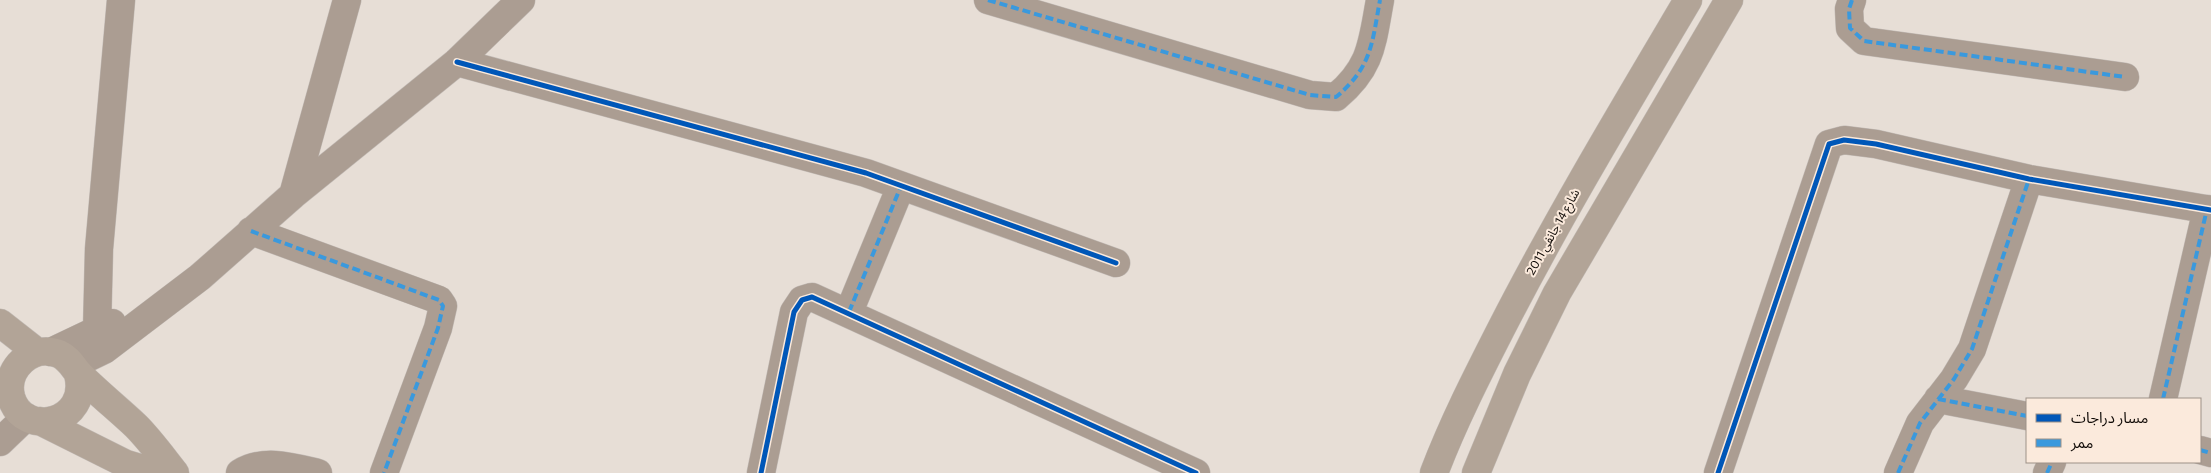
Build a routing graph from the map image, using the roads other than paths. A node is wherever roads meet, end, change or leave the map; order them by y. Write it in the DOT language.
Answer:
graph roads {
  1 [pos="121,0"];
  2 [pos="347,0"];
  3 [pos="521,0"];
  4 [pos="988,0"];
  5 [pos="1380,0"];
  6 [pos="1688,0"];
  7 [pos="1729,0"];
  8 [pos="1852,0"];
  9 [pos="457,62"];
  10 [pos="2125,77"];
  11 [pos="2029,179"];
  12 [pos="901,186"];
  13 [pos="293,195"];
  14 [pos="2209,210"];
  15 [pos="251,231"];
  16 [pos="1116,263"];
  17 [pos="200,277"];
  18 [pos="849,312"];
  19 [pos="0,323"];
  20 [pos="96,331"];
  21 [pos="60,361"];
  22 [pos="14,390"];
  23 [pos="2162,398"];
  24 [pos="1938,399"];
  25 [pos="2026,416"];
  26 [pos="0,442"];
  27 [pos="125,468"];
  28 [pos="156,473"];
  29 [pos="175,473"];
  30 [pos="240,473"];
  31 [pos="318,473"];
  32 [pos="384,473"];
  33 [pos="761,473"];
  34 [pos="1196,473"];
  35 [pos="1434,473"];
  36 [pos="1476,473"];
  37 [pos="1718,473"];
  38 [pos="1898,473"];
  1 -- 20 [label="street"];
  2 -- 13 [label="street"];
  3 -- 9 [label="street"];
  4 -- 5 [label="street"];
  6 -- 35 [label="main road, شارع 14 جانفي 2011"];
  7 -- 36 [label="main road"];
  8 -- 10 [label="street"];
  9 -- 12 [label="street"];
  9 -- 13 [label="street"];
  11 -- 14 [label="street"];
  11 -- 24 [label="street"];
  11 -- 37 [label="street"];
  12 -- 16 [label="street"];
  12 -- 18 [label="street"];
  13 -- 15 [label="street"];
  14 -- 23 [label="street"];
  15 -- 17 [label="street"];
  15 -- 32 [label="street"];
  17 -- 20 [label="street"];
  17 -- 21 [label="street"];
  18 -- 33 [label="street"];
  18 -- 34 [label="street"];
  19 -- 21 [label="main road"];
  20 -- 21 [label="street"];
  21 -- 22 [label="main road"];
  21 -- 22 [label="main road"];
  21 -- 29 [label="main road"];
  22 -- 26 [label="street"];
  22 -- 27 [label="main road"];
  24 -- 25 [label="street"];
  24 -- 38 [label="street"];
  27 -- 28 [label="main road"];
  30 -- 31 [label="street"];
}
